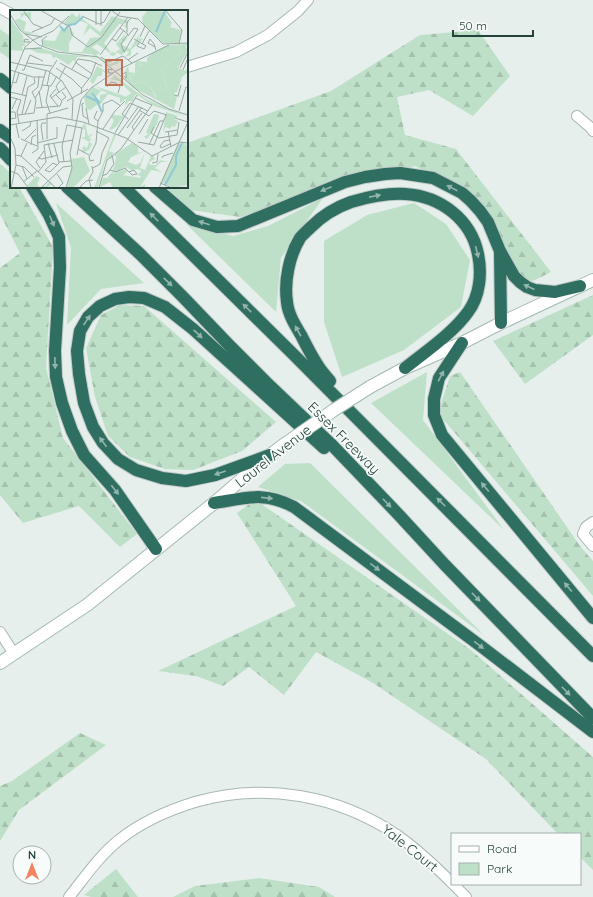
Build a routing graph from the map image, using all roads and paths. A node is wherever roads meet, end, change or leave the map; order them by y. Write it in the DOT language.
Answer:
graph roads {
  1 [pos="308,0"];
  2 [pos="0,8"];
  3 [pos="10,13"];
  4 [pos="188,67"];
  5 [pos="0,79"];
  6 [pos="10,87"];
  7 [pos="576,116"];
  8 [pos="0,130"];
  9 [pos="593,131"];
  10 [pos="10,137"];
  11 [pos="0,148"];
  12 [pos="10,159"];
  13 [pos="33,188"];
  14 [pos="68,188"];
  15 [pos="125,188"];
  16 [pos="156,188"];
  17 [pos="500,251"];
  18 [pos="593,280"];
  19 [pos="580,286"];
  20 [pos="500,322"];
  21 [pos="462,343"];
  22 [pos="405,368"];
  23 [pos="377,438"];
  24 [pos="270,455"];
  25 [pos="371,486"];
  26 [pos="214,503"];
  27 [pos="593,522"];
  28 [pos="593,546"];
  29 [pos="156,549"];
  30 [pos="593,618"];
  31 [pos="0,632"];
  32 [pos="14,654"];
  33 [pos="593,656"];
  34 [pos="0,663"];
  35 [pos="593,718"];
  36 [pos="593,732"];
  37 [pos="451,883"];
  38 [pos="453,885"];
  39 [pos="69,897"];
  40 [pos="466,897"];
  1 -- 4 [label="street"];
  2 -- 3 [label="street"];
  5 -- 6 [label="highway"];
  7 -- 9 [label="street"];
  8 -- 10 [label="highway"];
  11 -- 12 [label="highway"];
  13 -- 29 [label="highway, one-way"];
  14 -- 25 [label="highway, Essex Freeway, one-way"];
  23 -- 15 [label="highway, Essex Freeway, one-way"];
  17 -- 16 [label="highway, one-way"];
  19 -- 17 [label="highway, one-way"];
  17 -- 20 [label="highway"];
  18 -- 19 [label="main road, Laurel Avenue"];
  19 -- 20 [label="main road, Laurel Avenue"];
  20 -- 21 [label="main road, Laurel Avenue"];
  21 -- 22 [label="main road, Laurel Avenue"];
  30 -- 21 [label="highway, one-way"];
  23 -- 22 [label="highway, one-way"];
  22 -- 24 [label="main road, Laurel Avenue, bridge"];
  33 -- 23 [label="highway, Essex Freeway, one-way"];
  24 -- 25 [label="highway, one-way"];
  24 -- 26 [label="main road, Laurel Avenue"];
  25 -- 35 [label="highway, Essex Freeway, one-way"];
  26 -- 29 [label="main road, Laurel Avenue"];
  26 -- 36 [label="highway, one-way"];
  27 -- 28 [label="street"];
  29 -- 32 [label="main road, Laurel Avenue"];
  31 -- 32 [label="street"];
  32 -- 34 [label="main road, Laurel Avenue"];
  37 -- 39 [label="street, Yale Court"];
  38 -- 40 [label="street, Yale Court"];
}
